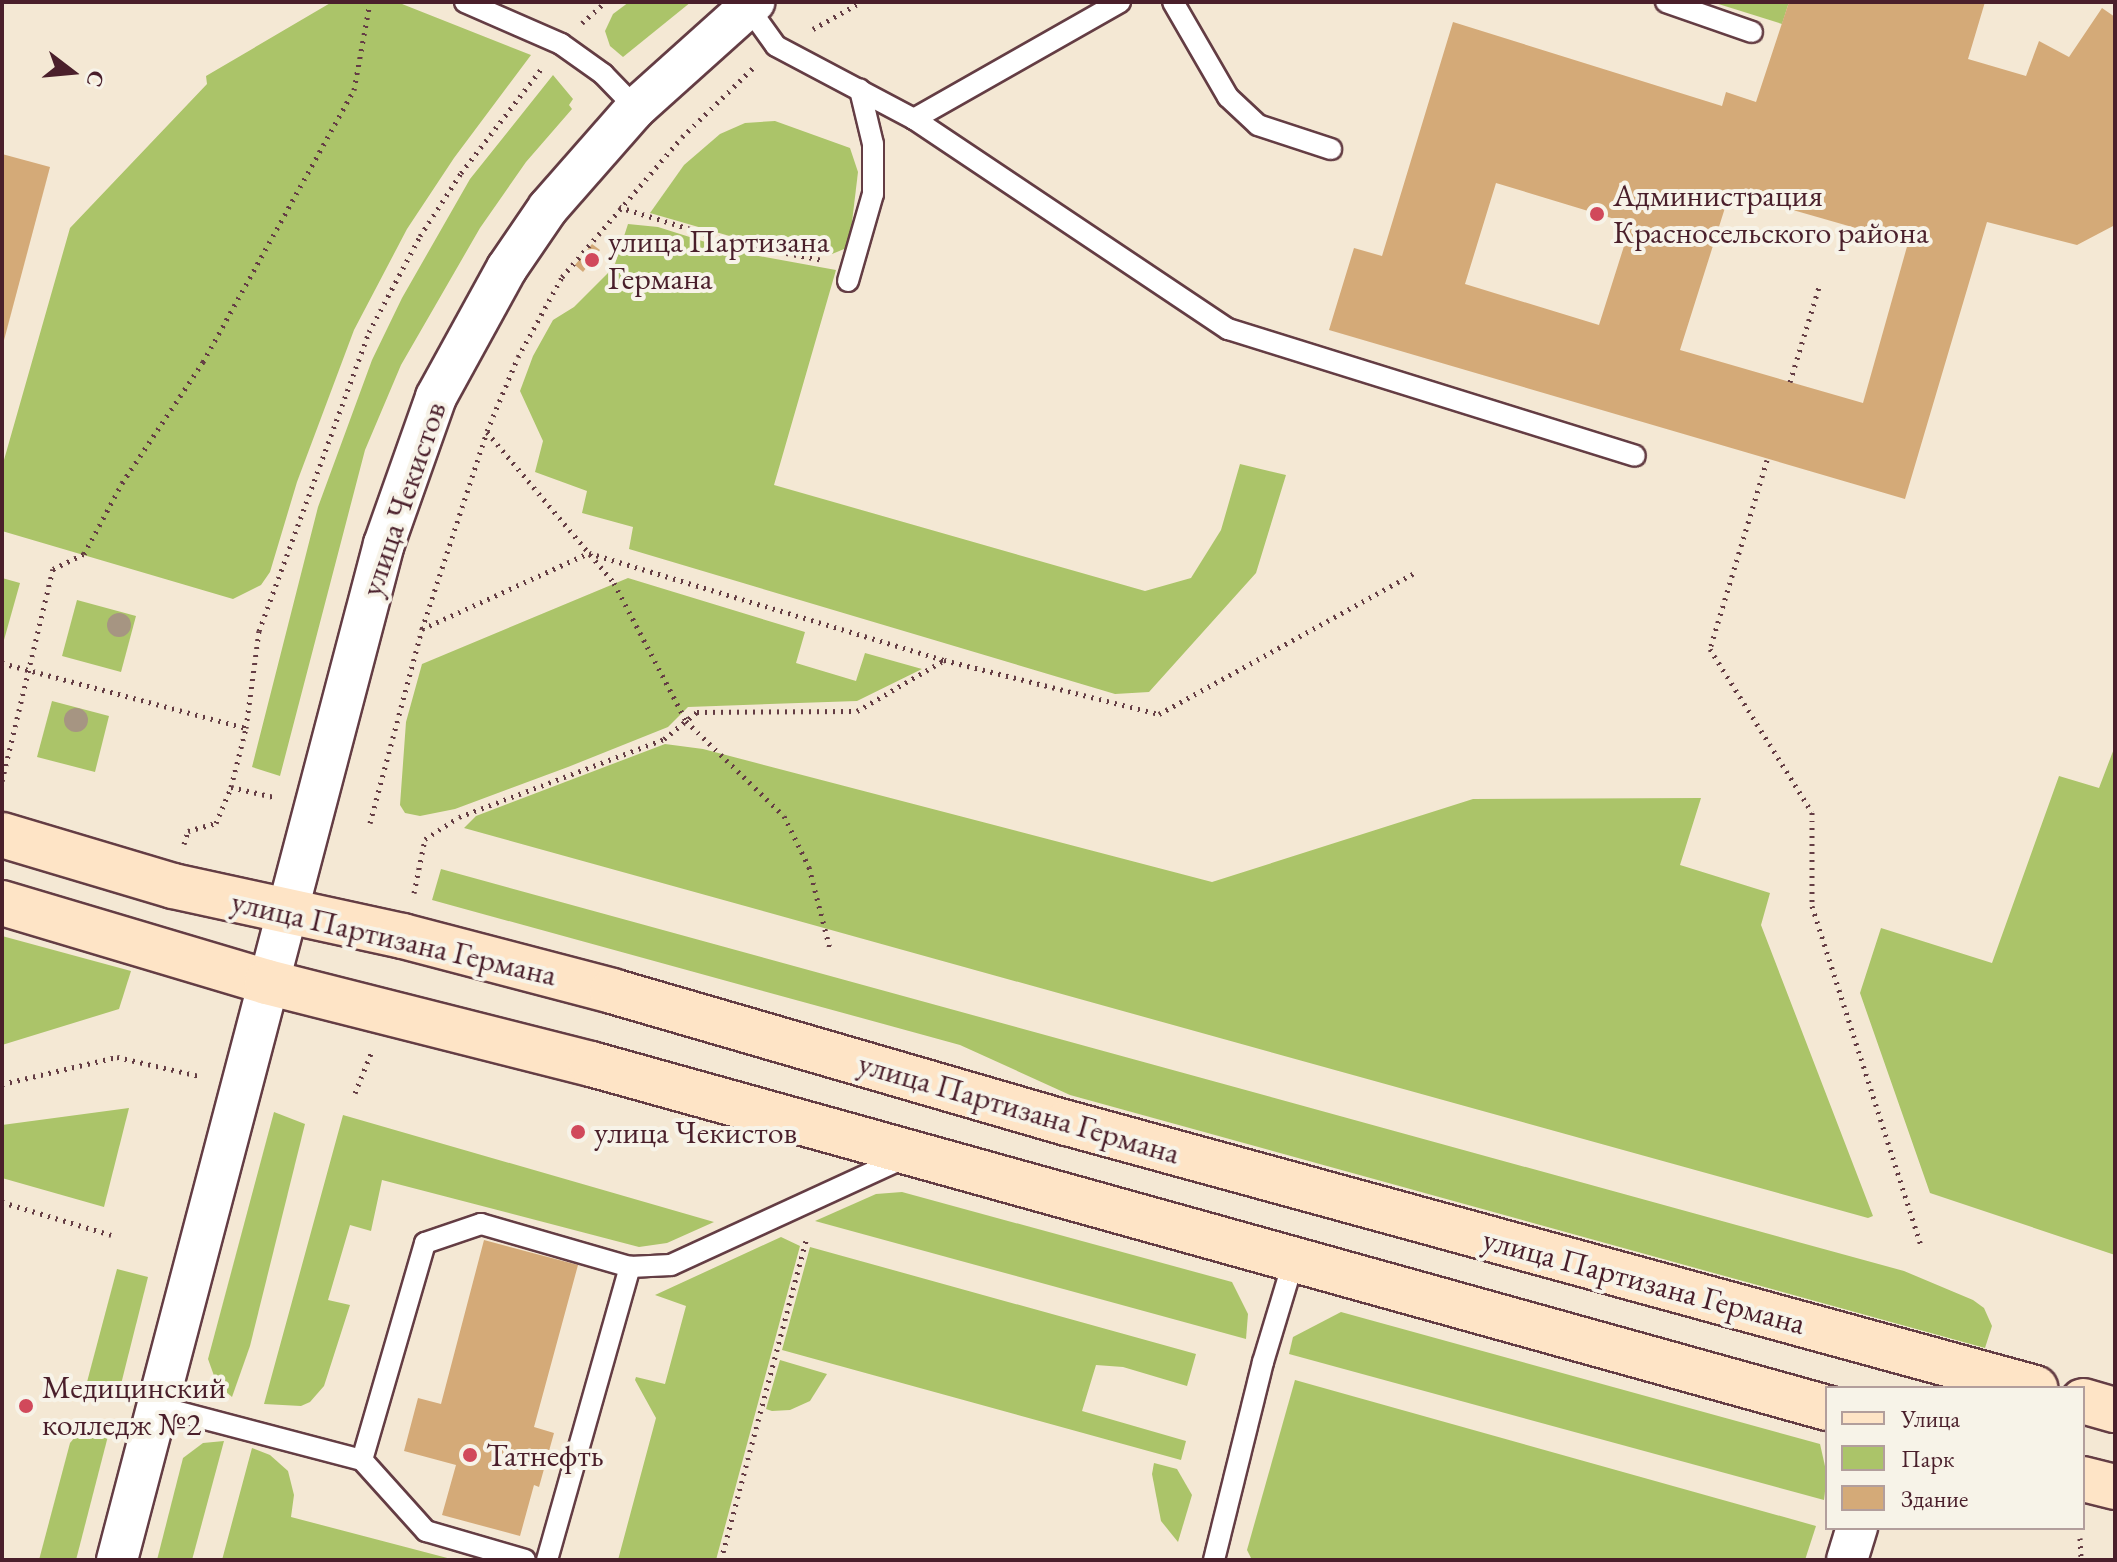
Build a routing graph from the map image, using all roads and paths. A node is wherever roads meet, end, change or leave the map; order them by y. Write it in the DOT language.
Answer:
graph roads {
  1 [pos="370,2"];
  2 [pos="465,2"];
  3 [pos="605,2"];
  4 [pos="861,2"];
  5 [pos="1120,2"];
  6 [pos="1173,2"];
  7 [pos="1666,2"];
  8 [pos="751,4"];
  9 [pos="825,24"];
  10 [pos="1752,32"];
  11 [pos="561,44"];
  12 [pos="776,46"];
  13 [pos="860,90"];
  14 [pos="636,108"];
  15 [pos="914,119"];
  16 [pos="1331,149"];
  17 [pos="619,207"];
  18 [pos="851,274"];
  19 [pos="1819,287"];
  20 [pos="1790,382"];
  21 [pos="487,431"];
  22 [pos="1635,456"];
  23 [pos="1767,460"];
  24 [pos="589,553"];
  25 [pos="1416,572"];
  26 [pos="422,629"];
  27 [pos="944,660"];
  28 [pos="2,663"];
  29 [pos="29,670"];
  30 [pos="686,721"];
  31 [pos="246,728"];
  32 [pos="2,781"];
  33 [pos="231,787"];
  34 [pos="274,797"];
  35 [pos="370,823"];
  36 [pos="2,835"];
  37 [pos="180,859"];
  38 [pos="413,894"];
  39 [pos="2,903"];
  40 [pos="285,911"];
  41 [pos="830,949"];
  42 [pos="267,982"];
  43 [pos="374,1046"];
  44 [pos="199,1076"];
  45 [pos="2,1084"];
  46 [pos="355,1093"];
  47 [pos="912,1154"];
  48 [pos="2,1202"];
  49 [pos="808,1234"];
  50 [pos="111,1235"];
  51 [pos="1922,1248"];
  52 [pos="1294,1259"];
  53 [pos="630,1267"];
  54 [pos="2028,1386"];
  55 [pos="2085,1402"];
  56 [pos="156,1406"];
  57 [pos="1825,1407"];
  58 [pos="2115,1410"];
  59 [pos="362,1460"];
  60 [pos="2085,1480"];
  61 [pos="2115,1487"];
  62 [pos="1856,1530"];
  63 [pos="2080,1538"];
  64 [pos="117,1560"];
  65 [pos="525,1560"];
  66 [pos="547,1560"];
  67 [pos="721,1560"];
  68 [pos="1214,1560"];
  69 [pos="1847,1560"];
  70 [pos="2081,1560"];
  1 -- 29 [label="path"];
  2 -- 11 [label="lane"];
  3 -- 11 [label="path"];
  4 -- 9 [label="path"];
  5 -- 15 [label="lane"];
  6 -- 16 [label="lane"];
  7 -- 10 [label="lane"];
  8 -- 12 [label="lane"];
  8 -- 14 [label="street, улица Чекистов"];
  11 -- 14 [label="lane"];
  11 -- 31 [label="path"];
  12 -- 13 [label="lane"];
  12 -- 17 [label="path"];
  13 -- 15 [label="lane"];
  13 -- 18 [label="lane"];
  14 -- 40 [label="street, улица Чекистов"];
  15 -- 22 [label="lane"];
  17 -- 18 [label="path"];
  17 -- 21 [label="path"];
  19 -- 20 [label="path"];
  21 -- 24 [label="path"];
  21 -- 26 [label="path"];
  23 -- 51 [label="path"];
  24 -- 26 [label="path"];
  24 -- 27 [label="path"];
  24 -- 30 [label="path"];
  25 -- 27 [label="path"];
  26 -- 35 [label="path"];
  27 -- 30 [label="path"];
  28 -- 29 [label="path"];
  29 -- 31 [label="path"];
  29 -- 32 [label="path"];
  30 -- 38 [label="path"];
  30 -- 41 [label="path"];
  31 -- 33 [label="path"];
  33 -- 34 [label="path"];
  33 -- 37 [label="path"];
  36 -- 40 [label="main road, улица Партизана Германа"];
  39 -- 42 [label="main road"];
  40 -- 42 [label="street, улица Чекистов"];
  40 -- 54 [label="main road, улица Партизана Германа"];
  42 -- 47 [label="main road"];
  42 -- 56 [label="street, улица Чекистов"];
  43 -- 46 [label="path"];
  44 -- 45 [label="path"];
  47 -- 52 [label="main road"];
  47 -- 53 [label="lane"];
  48 -- 50 [label="path"];
  49 -- 67 [label="path"];
  52 -- 57 [label="main road"];
  52 -- 68 [label="lane"];
  53 -- 59 [label="lane"];
  53 -- 66 [label="lane"];
  55 -- 58 [label="main road"];
  56 -- 59 [label="lane"];
  56 -- 64 [label="street, улица Чекистов"];
  59 -- 65 [label="lane"];
  60 -- 61 [label="main road"];
  62 -- 69 [label="street"];
  63 -- 70 [label="path"];
}
